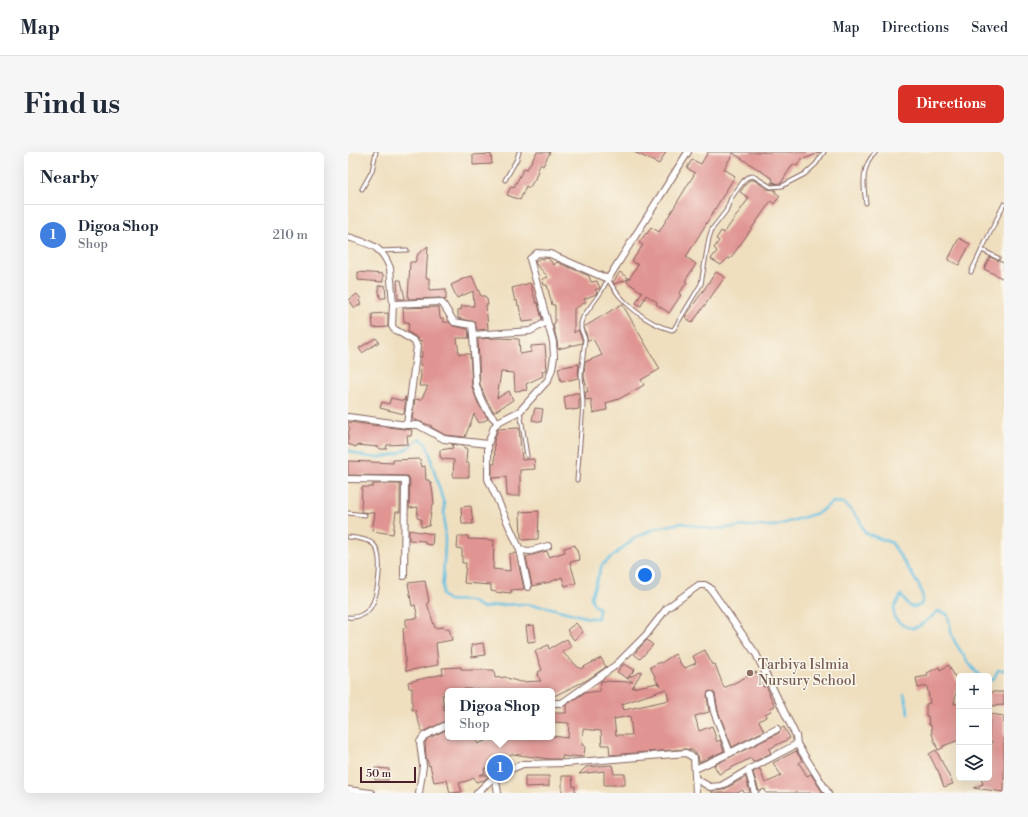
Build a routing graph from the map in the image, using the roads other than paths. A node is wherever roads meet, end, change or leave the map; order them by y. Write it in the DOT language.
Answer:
graph roads {
  1 [pos="376,152"];
  2 [pos="519,152"];
  3 [pos="688,152"];
  4 [pos="824,152"];
  5 [pos="876,152"];
  6 [pos="505,180"];
  7 [pos="362,189"];
  8 [pos="866,203"];
  9 [pos="1004,204"];
  10 [pos="348,237"];
  11 [pos="379,250"];
  12 [pos="407,250"];
  13 [pos="982,250"];
  14 [pos="998,258"];
  15 [pos="971,272"];
  16 [pos="608,279"];
  17 [pos="393,304"];
  18 [pos="547,322"];
  19 [pos="473,335"];
  20 [pos="520,411"];
  21 [pos="348,417"];
  22 [pos="498,422"];
  23 [pos="407,425"];
  24 [pos="488,444"];
  25 [pos="527,456"];
  26 [pos="348,479"];
  27 [pos="577,480"];
  28 [pos="348,513"];
  29 [pos="365,515"];
  30 [pos="348,537"];
  31 [pos="548,546"];
  32 [pos="520,550"];
  33 [pos="404,576"];
  34 [pos="528,588"];
  35 [pos="348,617"];
  36 [pos="711,695"];
  37 [pos="555,703"];
  38 [pos="445,726"];
  39 [pos="777,729"];
  40 [pos="797,744"];
  41 [pos="730,753"];
  42 [pos="695,769"];
  43 [pos="748,770"];
  44 [pos="495,776"];
  45 [pos="696,779"];
  46 [pos="348,790"];
  47 [pos="371,793"];
  48 [pos="419,793"];
  49 [pos="477,793"];
  50 [pos="498,793"];
  51 [pos="696,793"];
  52 [pos="755,793"];
  53 [pos="828,793"];
  1 -- 7 [label="lane"];
  2 -- 6 [label="lane"];
  3 -- 16 [label="street"];
  4 -- 16 [label="lane"];
  5 -- 8 [label="lane"];
  9 -- 13 [label="lane"];
  10 -- 11 [label="street"];
  11 -- 12 [label="lane"];
  11 -- 17 [label="street"];
  13 -- 14 [label="lane"];
  13 -- 15 [label="lane"];
  16 -- 18 [label="street"];
  16 -- 27 [label="lane"];
  17 -- 19 [label="street"];
  17 -- 23 [label="street"];
  18 -- 19 [label="street"];
  18 -- 20 [label="street"];
  19 -- 22 [label="street"];
  20 -- 22 [label="street"];
  20 -- 25 [label="lane"];
  21 -- 23 [label="street"];
  22 -- 24 [label="street"];
  23 -- 24 [label="street"];
  24 -- 32 [label="street"];
  26 -- 33 [label="street"];
  28 -- 29 [label="lane"];
  30 -- 35 [label="lane"];
  31 -- 32 [label="street"];
  32 -- 34 [label="street"];
  36 -- 41 [label="street"];
  37 -- 40 [label="street"];
  38 -- 48 [label="street"];
  39 -- 41 [label="street"];
  40 -- 43 [label="street"];
  40 -- 53 [label="street"];
  41 -- 42 [label="street"];
  42 -- 44 [label="street"];
  42 -- 45 [label="street"];
  43 -- 45 [label="street"];
  43 -- 52 [label="street"];
  44 -- 49 [label="street"];
  44 -- 50 [label="street"];
  45 -- 51 [label="street"];
  46 -- 47 [label="street"];
}
